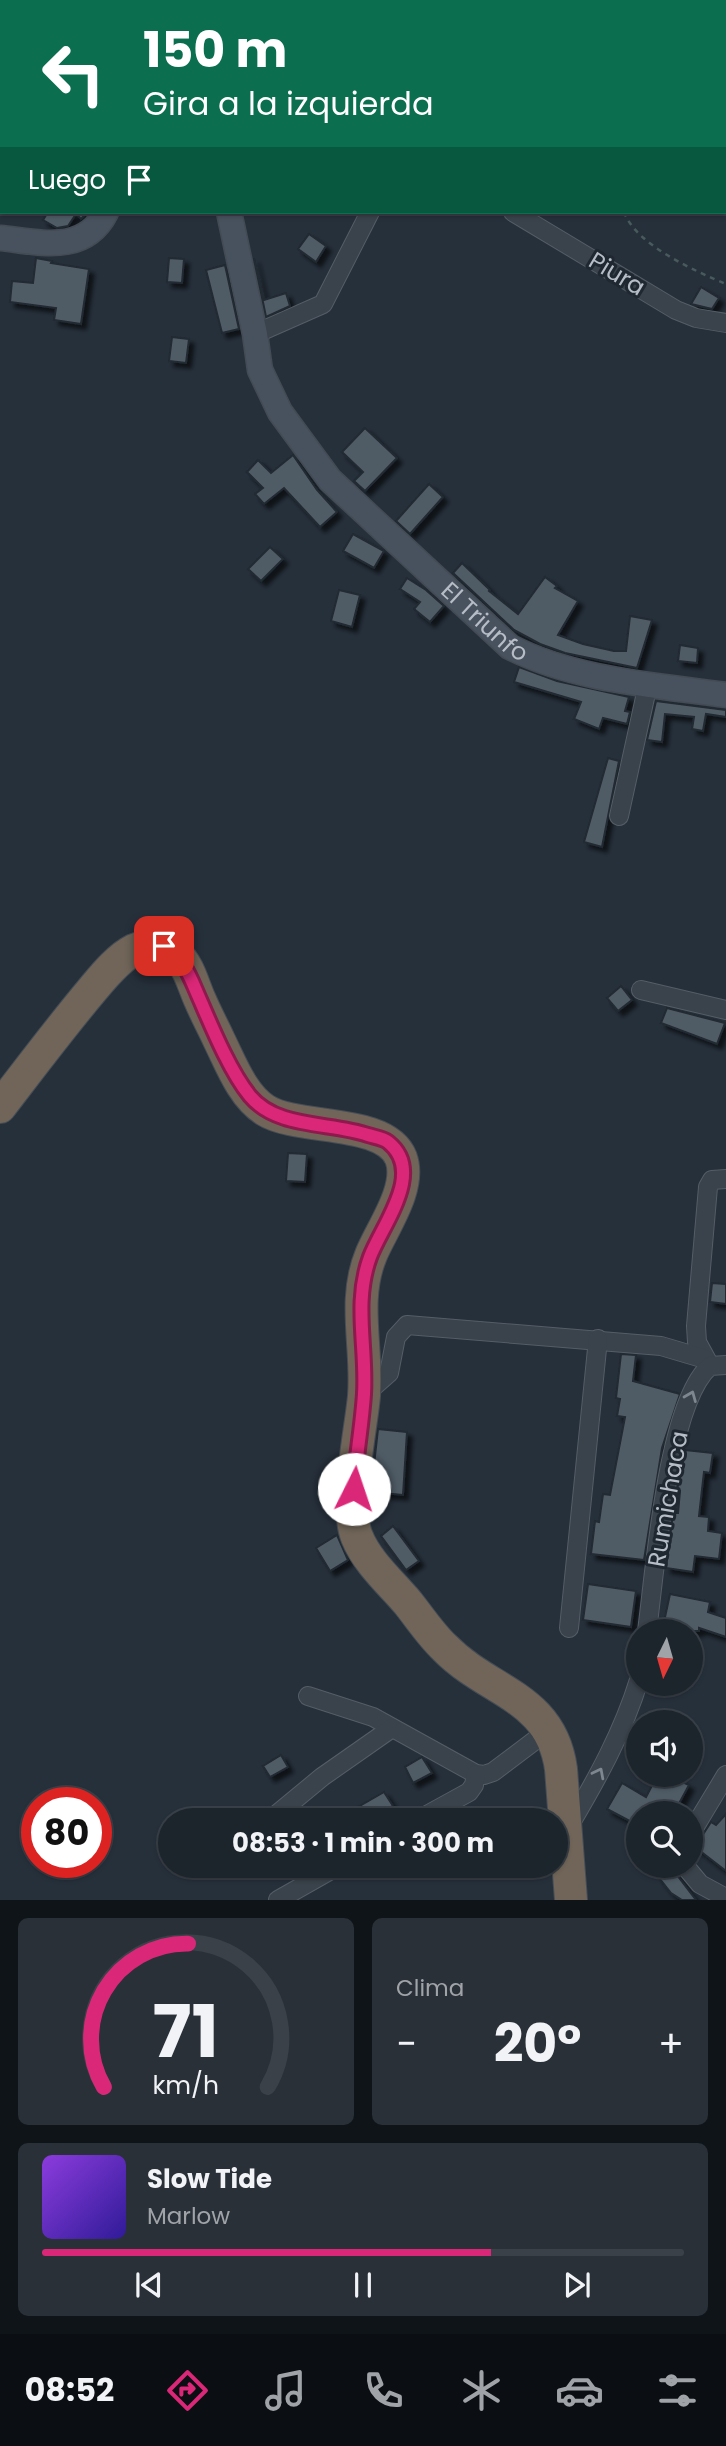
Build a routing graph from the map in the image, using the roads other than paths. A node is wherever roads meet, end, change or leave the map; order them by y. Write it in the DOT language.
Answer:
graph roads {
  1 [pos="105,214"];
  2 [pos="229,214"];
  3 [pos="369,214"];
  4 [pos="516,214"];
  5 [pos="0,238"];
  6 [pos="726,323"];
  7 [pos="255,334"];
  8 [pos="649,684"];
  9 [pos="726,695"];
  10 [pos="619,816"];
  11 [pos="641,990"];
  12 [pos="726,1010"];
  13 [pos="0,1107"];
  14 [pos="726,1179"];
  15 [pos="598,1339"];
  16 [pos="711,1365"];
  17 [pos="364,1395"];
  18 [pos="649,1619"];
  19 [pos="569,1628"];
  20 [pos="307,1696"];
  21 [pos="634,1696"];
  22 [pos="392,1728"];
  23 [pos="550,1729"];
  24 [pos="476,1774"];
  25 [pos="726,1775"];
  26 [pos="285,1808"];
  27 [pos="440,1808"];
  28 [pos="563,1808"];
  29 [pos="703,1813"];
  30 [pos="568,1827"];
  31 [pos="568,1866"];
  32 [pos="317,1878"];
  33 [pos="695,1878"];
  34 [pos="726,1898"];
  35 [pos="278,1900"];
  36 [pos="571,1900"];
  1 -- 5 [label="main road"];
  2 -- 7 [label="main road, El Triunfo"];
  3 -- 7 [label="street"];
  4 -- 6 [label="street, Piura"];
  7 -- 8 [label="main road, El Triunfo"];
  8 -- 9 [label="main road, El Triunfo"];
  8 -- 10 [label="street"];
  11 -- 12 [label="street"];
  13 -- 17 [label="highway"];
  14 -- 16 [label="street"];
  15 -- 16 [label="street"];
  15 -- 17 [label="street"];
  15 -- 19 [label="street"];
  18 -- 16 [label="street, Rumichaca, one-way"];
  17 -- 23 [label="highway"];
  20 -- 22 [label="street"];
  30 -- 21 [label="street, one-way"];
  22 -- 24 [label="street"];
  22 -- 26 [label="street"];
  23 -- 24 [label="street"];
  23 -- 28 [label="highway"];
  24 -- 27 [label="street"];
  25 -- 29 [label="street"];
  31 -- 36 [label="highway"];
  32 -- 35 [label="street"];
  33 -- 34 [label="street"];
}
